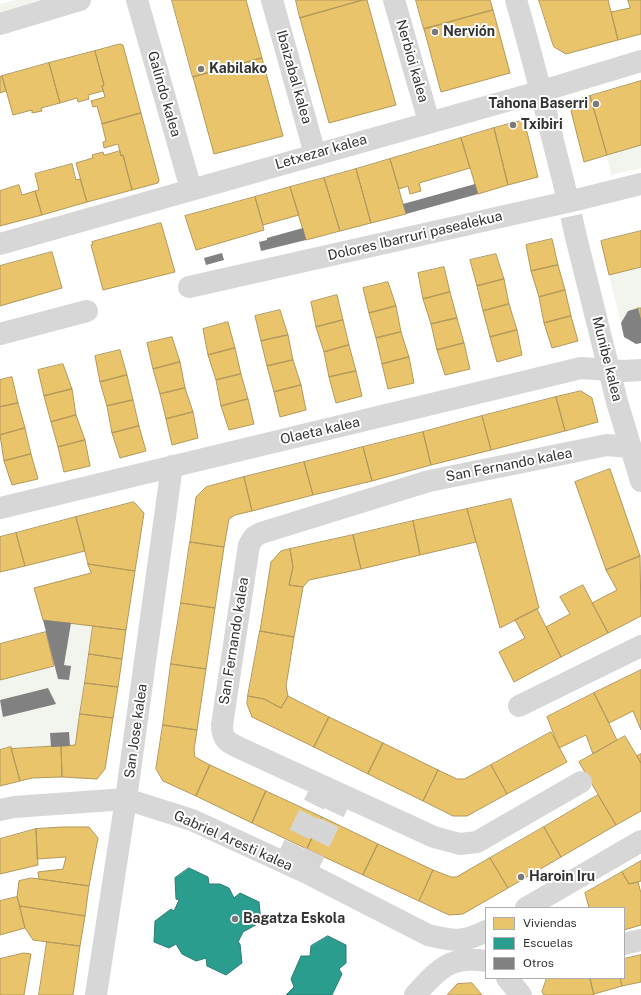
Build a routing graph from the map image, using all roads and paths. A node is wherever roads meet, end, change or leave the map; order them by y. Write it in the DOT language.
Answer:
graph roads {
  1 [pos="80,0"];
  2 [pos="137,0"];
  3 [pos="272,0"];
  4 [pos="394,0"];
  5 [pos="516,0"];
  6 [pos="0,24"];
  7 [pos="641,61"];
  8 [pos="542,91"];
  9 [pos="429,122"];
  10 [pos="315,154"];
  11 [pos="564,184"];
  12 [pos="641,184"];
  13 [pos="191,189"];
  14 [pos="576,237"];
  15 [pos="0,244"];
  16 [pos="189,287"];
  17 [pos="87,311"];
  18 [pos="0,334"];
  19 [pos="611,370"];
  20 [pos="641,370"];
  21 [pos="630,447"];
  22 [pos="172,466"];
  23 [pos="641,481"];
  24 [pos="0,508"];
  25 [pos="641,646"];
  26 [pos="519,706"];
  27 [pos="580,782"];
  28 [pos="126,799"];
  29 [pos="0,810"];
  30 [pos="641,841"];
  31 [pos="528,907"];
  32 [pos="428,935"];
  33 [pos="484,938"];
  34 [pos="641,940"];
  35 [pos="625,944"];
  36 [pos="485,961"];
  37 [pos="427,982"];
  38 [pos="96,995"];
  1 -- 6 [label="street"];
  2 -- 13 [label="street, Galindo kalea"];
  3 -- 10 [label="street, Ibaizabal kalea"];
  4 -- 9 [label="street, Nerbioi kalea"];
  5 -- 8 [label="street"];
  7 -- 8 [label="street, Letxezar kalea"];
  8 -- 9 [label="street, Letxezar kalea"];
  8 -- 11 [label="street"];
  9 -- 10 [label="street, Letxezar kalea"];
  10 -- 13 [label="street, Letxezar kalea"];
  12 -- 16 [label="street, Dolores Ibarruri pasealekua"];
  13 -- 15 [label="street, Letxezar kalea"];
  14 -- 19 [label="street, Munibe kalea"];
  17 -- 18 [label="street"];
  19 -- 20 [label="street, Olaeta kalea"];
  19 -- 21 [label="street, Munibe kalea"];
  19 -- 22 [label="street, Olaeta kalea"];
  21 -- 23 [label="street, Munibe kalea"];
  21 -- 27 [label="street, San Fernando kalea"];
  22 -- 24 [label="street, Olaeta kalea"];
  22 -- 28 [label="street, San Jose kalea"];
  25 -- 26 [label="street"];
  28 -- 29 [label="street, Gabriel Aresti kalea"];
  28 -- 32 [label="street, Gabriel Aresti kalea"];
  28 -- 38 [label="street, San Jose kalea"];
  30 -- 31 [label="street"];
  32 -- 33 [label="street, Gabriel Aresti kalea"];
  32 -- 37 [label="street"];
  34 -- 35 [label="street"];
  36 -- 37 [label="street"];
}
